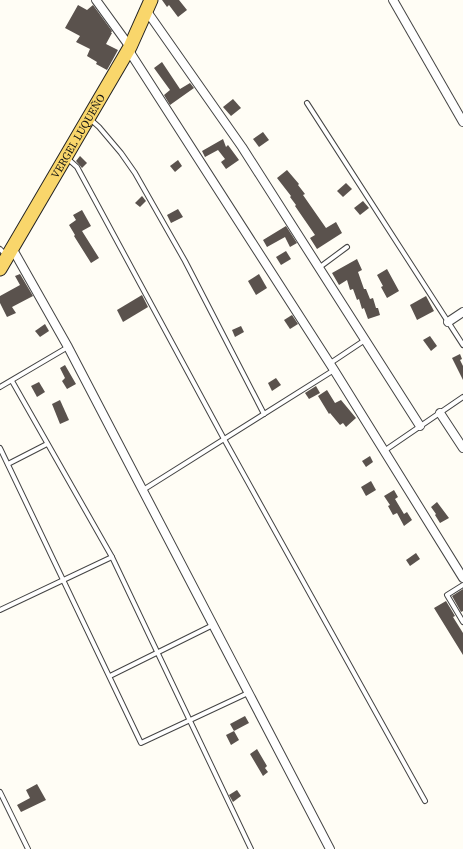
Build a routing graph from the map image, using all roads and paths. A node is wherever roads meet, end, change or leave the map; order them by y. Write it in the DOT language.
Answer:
graph roads {
  1 [pos="96,0"];
  2 [pos="393,0"];
  3 [pos="149,5"];
  4 [pos="130,47"];
  5 [pos="307,103"];
  6 [pos="88,118"];
  7 [pos="463,122"];
  8 [pos="66,157"];
  9 [pos="346,247"];
  10 [pos="6,251"];
  11 [pos="320,267"];
  12 [pos="0,269"];
  13 [pos="463,312"];
  14 [pos="448,322"];
  15 [pos="366,340"];
  16 [pos="463,345"];
  17 [pos="68,347"];
  18 [pos="332,367"];
  19 [pos="12,381"];
  20 [pos="0,387"];
  21 [pos="463,397"];
  22 [pos="440,413"];
  23 [pos="264,414"];
  24 [pos="420,426"];
  25 [pos="224,439"];
  26 [pos="47,444"];
  27 [pos="0,448"];
  28 [pos="463,448"];
  29 [pos="383,451"];
  30 [pos="8,464"];
  31 [pos="143,490"];
  32 [pos="112,557"];
  33 [pos="463,578"];
  34 [pos="64,580"];
  35 [pos="463,585"];
  36 [pos="0,610"];
  37 [pos="463,622"];
  38 [pos="213,625"];
  39 [pos="157,652"];
  40 [pos="110,676"];
  41 [pos="248,693"];
  42 [pos="190,720"];
  43 [pos="0,792"];
  44 [pos="425,801"];
  45 [pos="28,849"];
  46 [pos="251,849"];
  47 [pos="330,849"];
  1 -- 4 [label="street"];
  2 -- 7 [label="street"];
  3 -- 4 [label="main road, VERGEL LUQUEÑO"];
  3 -- 11 [label="street"];
  4 -- 6 [label="main road, VERGEL LUQUEÑO"];
  4 -- 18 [label="street"];
  5 -- 14 [label="lane"];
  6 -- 8 [label="main road, VERGEL LUQUEÑO"];
  6 -- 23 [label="lane"];
  8 -- 10 [label="main road, VERGEL LUQUEÑO"];
  8 -- 25 [label="lane"];
  9 -- 11 [label="lane"];
  10 -- 12 [label="main road, VERGEL LUQUEÑO"];
  10 -- 17 [label="street"];
  11 -- 15 [label="street"];
  13 -- 14 [label="street"];
  14 -- 16 [label="lane"];
  15 -- 18 [label="lane"];
  15 -- 24 [label="street"];
  17 -- 19 [label="lane"];
  17 -- 31 [label="street"];
  18 -- 23 [label="lane"];
  18 -- 29 [label="street"];
  19 -- 20 [label="lane"];
  19 -- 26 [label="lane"];
  21 -- 22 [label="lane"];
  22 -- 24 [label="lane"];
  22 -- 28 [label="street"];
  23 -- 25 [label="lane"];
  24 -- 29 [label="lane"];
  25 -- 31 [label="lane"];
  25 -- 44 [label="lane"];
  26 -- 30 [label="lane"];
  26 -- 32 [label="lane"];
  27 -- 30 [label="lane"];
  29 -- 33 [label="street"];
  30 -- 34 [label="lane"];
  31 -- 38 [label="street"];
  32 -- 34 [label="lane"];
  32 -- 39 [label="lane"];
  34 -- 36 [label="lane"];
  34 -- 40 [label="lane"];
  35 -- 37 [label="lane"];
  38 -- 39 [label="lane"];
  38 -- 41 [label="street"];
  39 -- 40 [label="lane"];
  39 -- 42 [label="lane"];
  40 -- 42 [label="lane"];
  41 -- 42 [label="lane"];
  41 -- 47 [label="street"];
  42 -- 46 [label="lane"];
  43 -- 45 [label="lane"];
}
